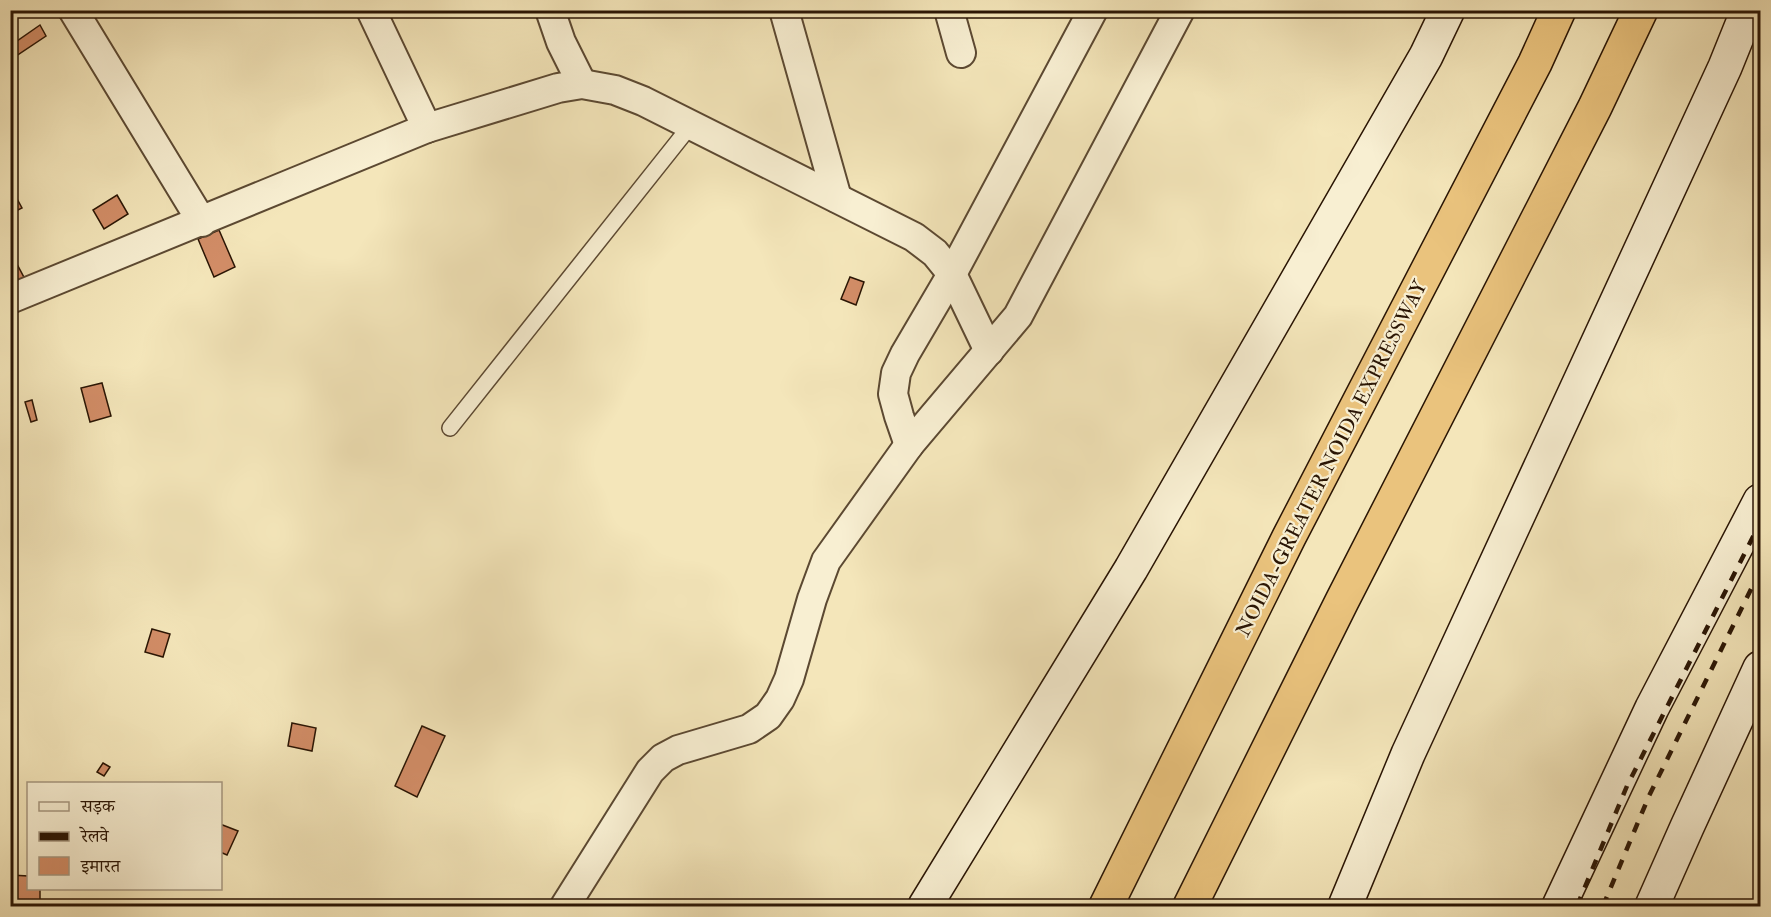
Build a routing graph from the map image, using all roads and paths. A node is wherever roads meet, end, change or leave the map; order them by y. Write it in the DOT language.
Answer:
graph roads {
  1 [pos="73,10"];
  2 [pos="371,10"];
  3 [pos="550,10"];
  4 [pos="784,10"];
  5 [pos="949,10"];
  6 [pos="1093,10"];
  7 [pos="1180,10"];
  8 [pos="1448,10"];
  9 [pos="1559,10"];
  10 [pos="1641,10"];
  11 [pos="1748,10"];
  12 [pos="961,53"];
  13 [pos="582,84"];
  14 [pos="691,125"];
  15 [pos="427,128"];
  16 [pos="837,198"];
  17 [pos="202,222"];
  18 [pos="952,274"];
  19 [pos="10,299"];
  20 [pos="989,351"];
  21 [pos="450,428"];
  22 [pos="909,445"];
  23 [pos="1758,510"];
  24 [pos="1761,668"];
  25 [pos="565,906"];
  26 [pos="925,906"];
  27 [pos="1106,906"];
  28 [pos="1190,906"];
  29 [pos="1345,906"];
  30 [pos="1559,906"];
  31 [pos="1652,906"];
  1 -- 17 [label="street"];
  2 -- 15 [label="street"];
  3 -- 13 [label="street"];
  4 -- 16 [label="street"];
  5 -- 12 [label="street"];
  6 -- 18 [label="street"];
  7 -- 20 [label="street"];
  8 -- 26 [label="street"];
  9 -- 27 [label="highway, NOIDA-GREATER NOIDA EXPRESSWAY"];
  10 -- 28 [label="highway"];
  11 -- 29 [label="street"];
  13 -- 14 [label="street"];
  13 -- 15 [label="street"];
  14 -- 16 [label="street"];
  14 -- 21 [label="lane"];
  15 -- 17 [label="street"];
  16 -- 18 [label="street"];
  17 -- 19 [label="street"];
  18 -- 20 [label="street"];
  18 -- 22 [label="street"];
  20 -- 22 [label="street"];
  22 -- 25 [label="street"];
  23 -- 30 [label="street"];
  24 -- 31 [label="street"];
}
